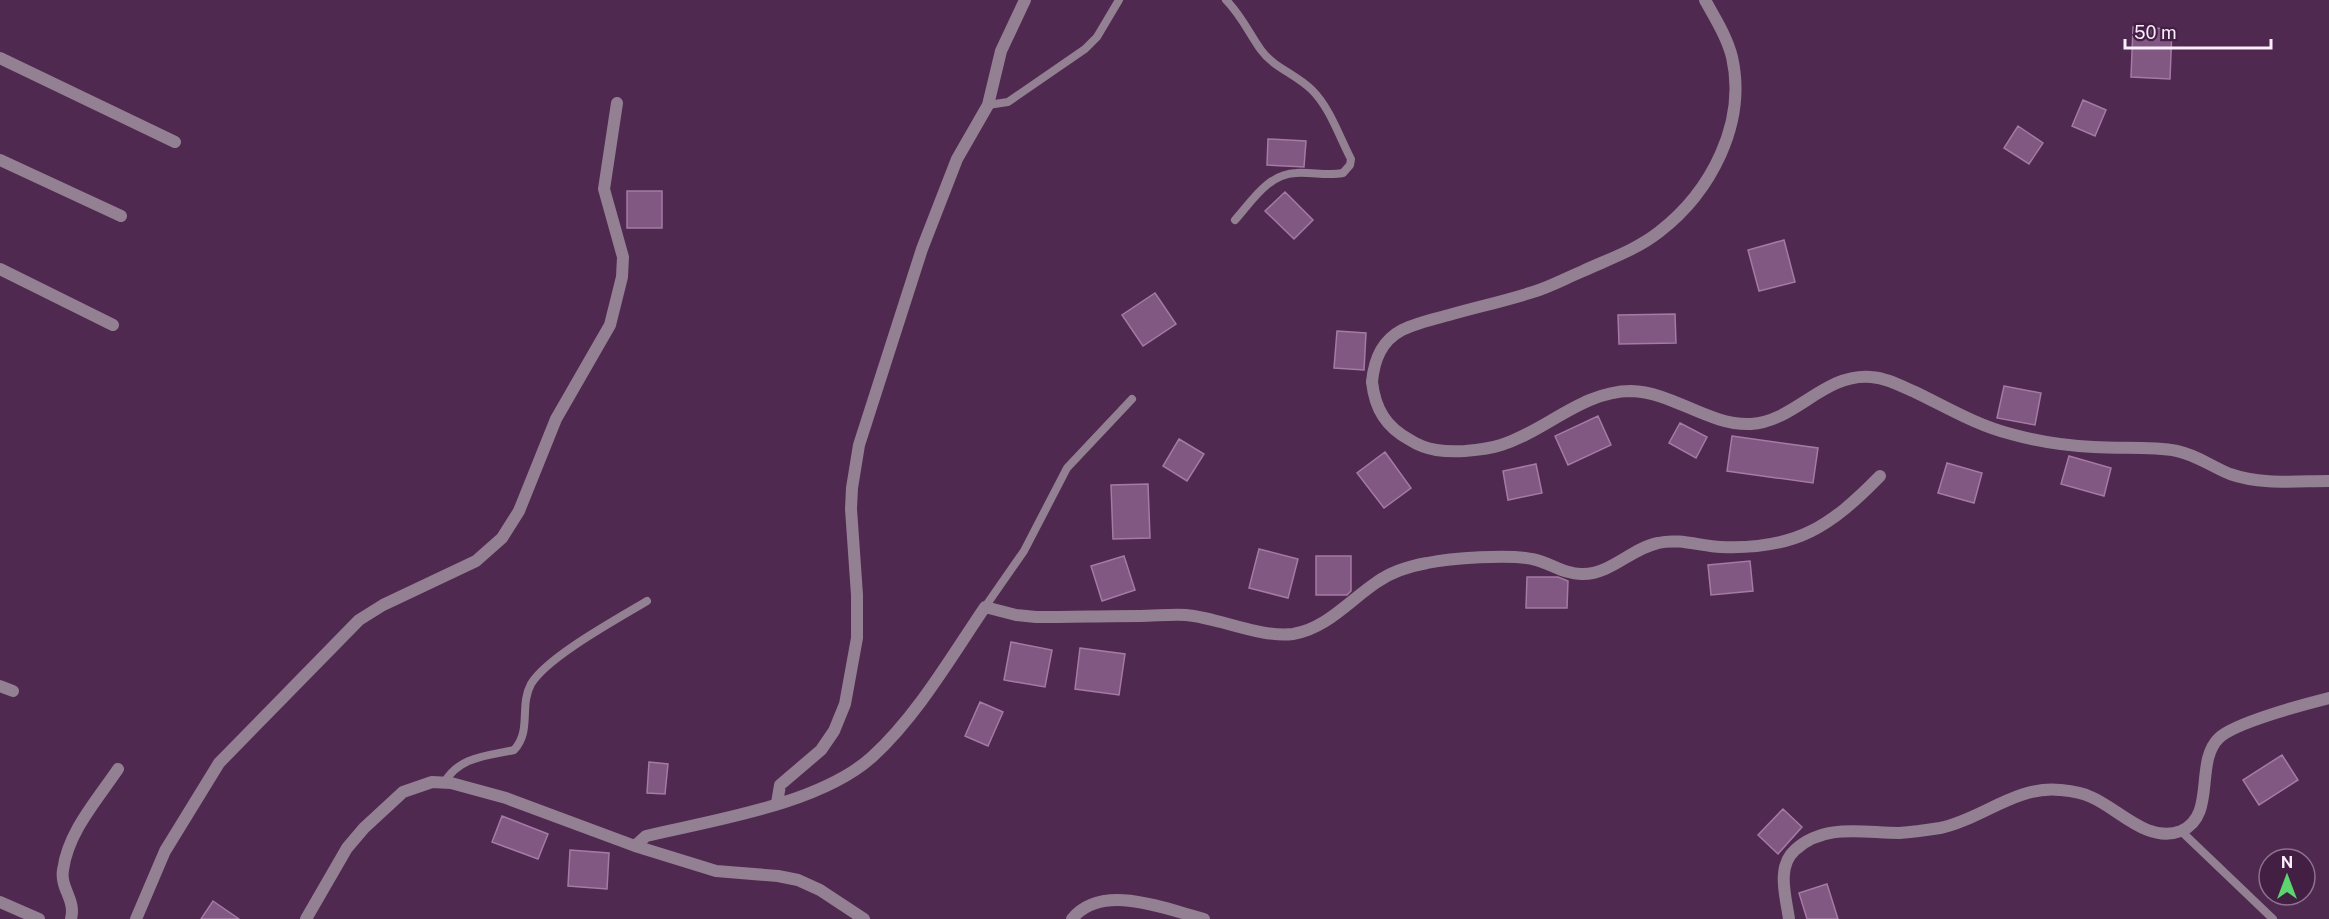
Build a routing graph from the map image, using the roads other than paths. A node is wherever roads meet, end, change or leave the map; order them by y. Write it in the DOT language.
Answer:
graph roads {
  1 [pos="1024,0"];
  2 [pos="1119,0"];
  3 [pos="1226,0"];
  4 [pos="1706,0"];
  5 [pos="0,58"];
  6 [pos="617,103"];
  7 [pos="988,105"];
  8 [pos="175,142"];
  9 [pos="0,160"];
  10 [pos="121,216"];
  11 [pos="1235,220"];
  12 [pos="0,269"];
  13 [pos="113,325"];
  14 [pos="1132,399"];
  15 [pos="1880,476"];
  16 [pos="2329,481"];
  17 [pos="646,601"];
  18 [pos="985,607"];
  19 [pos="0,686"];
  20 [pos="13,691"];
  21 [pos="2329,698"];
  22 [pos="118,770"];
  23 [pos="444,783"];
  24 [pos="777,803"];
  25 [pos="2181,831"];
  26 [pos="635,846"];
  27 [pos="0,902"];
  28 [pos="39,919"];
  29 [pos="70,919"];
  30 [pos="136,919"];
  31 [pos="306,919"];
  32 [pos="864,919"];
  33 [pos="1072,919"];
  34 [pos="1204,919"];
  35 [pos="1789,919"];
  36 [pos="2273,919"];
  1 -- 7 [label="street"];
  2 -- 7 [label="lane"];
  3 -- 11 [label="lane"];
  4 -- 16 [label="street"];
  5 -- 8 [label="street"];
  6 -- 30 [label="street"];
  7 -- 24 [label="street"];
  9 -- 10 [label="street"];
  12 -- 13 [label="street"];
  14 -- 18 [label="lane"];
  15 -- 18 [label="street"];
  17 -- 23 [label="lane"];
  18 -- 24 [label="street"];
  19 -- 20 [label="street"];
  21 -- 25 [label="street"];
  22 -- 29 [label="street"];
  23 -- 26 [label="street"];
  23 -- 31 [label="street"];
  24 -- 26 [label="street"];
  25 -- 35 [label="street"];
  25 -- 36 [label="lane"];
  26 -- 32 [label="street"];
  27 -- 28 [label="street"];
  33 -- 34 [label="street"];
}
